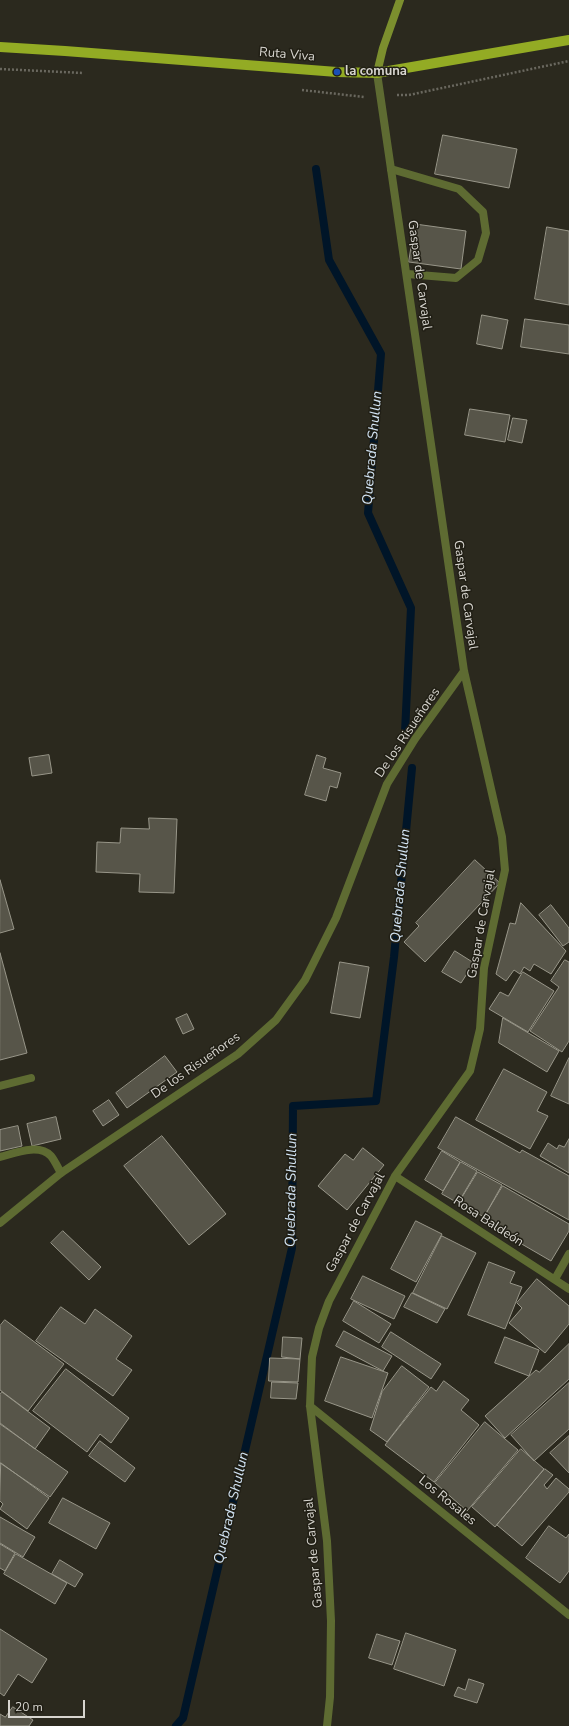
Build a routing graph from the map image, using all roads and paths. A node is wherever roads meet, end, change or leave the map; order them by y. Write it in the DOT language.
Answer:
graph roads {
  1 [pos="400,0"];
  2 [pos="569,40"];
  3 [pos="0,48"];
  4 [pos="377,74"];
  5 [pos="391,169"];
  6 [pos="407,274"];
  7 [pos="464,671"];
  8 [pos="31,1078"];
  9 [pos="0,1086"];
  10 [pos="0,1157"];
  11 [pos="61,1173"];
  12 [pos="395,1176"];
  13 [pos="0,1223"];
  14 [pos="569,1254"];
  15 [pos="554,1279"];
  16 [pos="569,1289"];
  17 [pos="310,1406"];
  18 [pos="569,1615"];
  19 [pos="327,1726"];
  1 -- 4 [label="street, Gaspar de Carvajal"];
  2 -- 4 [label="main road, Ruta Viva"];
  3 -- 4 [label="main road, Ruta Viva"];
  4 -- 5 [label="street, Gaspar de Carvajal"];
  5 -- 6 [label="street, Gaspar de Carvajal"];
  5 -- 6 [label="street"];
  6 -- 7 [label="street, Gaspar de Carvajal"];
  7 -- 11 [label="street, De los Risueñores"];
  7 -- 12 [label="street, Gaspar de Carvajal"];
  8 -- 9 [label="street"];
  10 -- 11 [label="street"];
  11 -- 13 [label="street, De los Risueñores"];
  12 -- 15 [label="street, Rosa Baldeón"];
  12 -- 17 [label="street, Gaspar de Carvajal"];
  14 -- 15 [label="street"];
  15 -- 16 [label="street, Rosa Baldeón"];
  17 -- 18 [label="street, Los Rosales"];
  17 -- 19 [label="street, Gaspar de Carvajal"];
}
